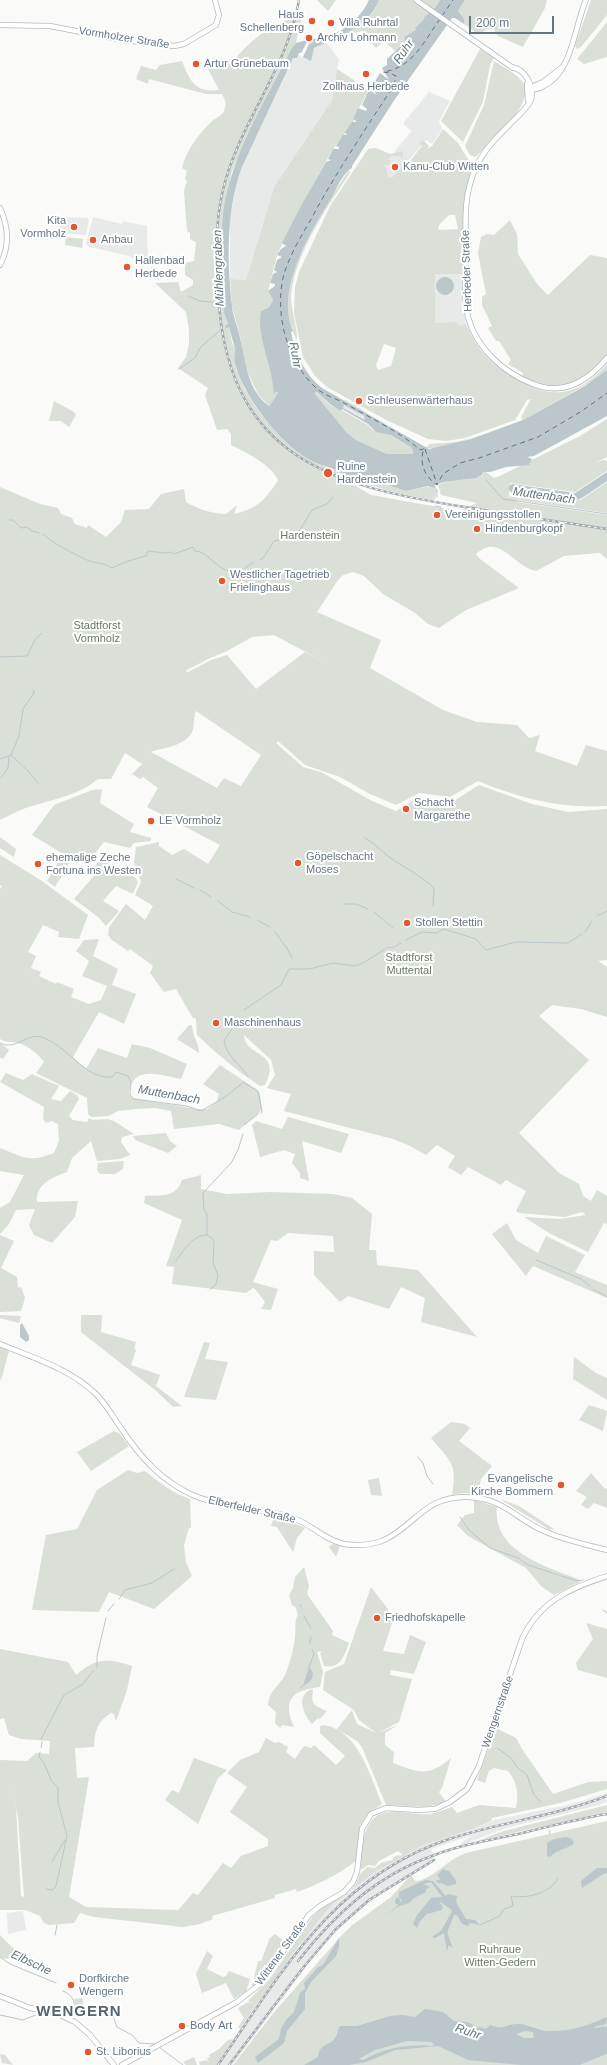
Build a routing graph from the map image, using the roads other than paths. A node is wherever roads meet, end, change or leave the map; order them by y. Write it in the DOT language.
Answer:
graph roads {
  1 [pos="215,0"];
  2 [pos="416,0"];
  3 [pos="586,0"];
  4 [pos="0,25"];
  5 [pos="531,88"];
  6 [pos="0,208"];
  7 [pos="0,265"];
  8 [pos="607,358"];
  9 [pos="0,1344"];
  10 [pos="607,1550"];
  11 [pos="607,1576"];
  12 [pos="371,1814"];
  13 [pos="0,1996"];
  14 [pos="114,2065"];
  15 [pos="122,2065"];
  1 -- 4 [label="main road, Vormholzer Straße"];
  2 -- 5 [label="main road"];
  3 -- 5 [label="main road"];
  5 -- 8 [label="main road, Herbeder Straße"];
  6 -- 7 [label="main road"];
  9 -- 10 [label="main road, Elberfelder Straße"];
  11 -- 12 [label="main road, Wengernstraße"];
  12 -- 15 [label="main road, Wittener Straße"];
  13 -- 14 [label="main road"];
}
